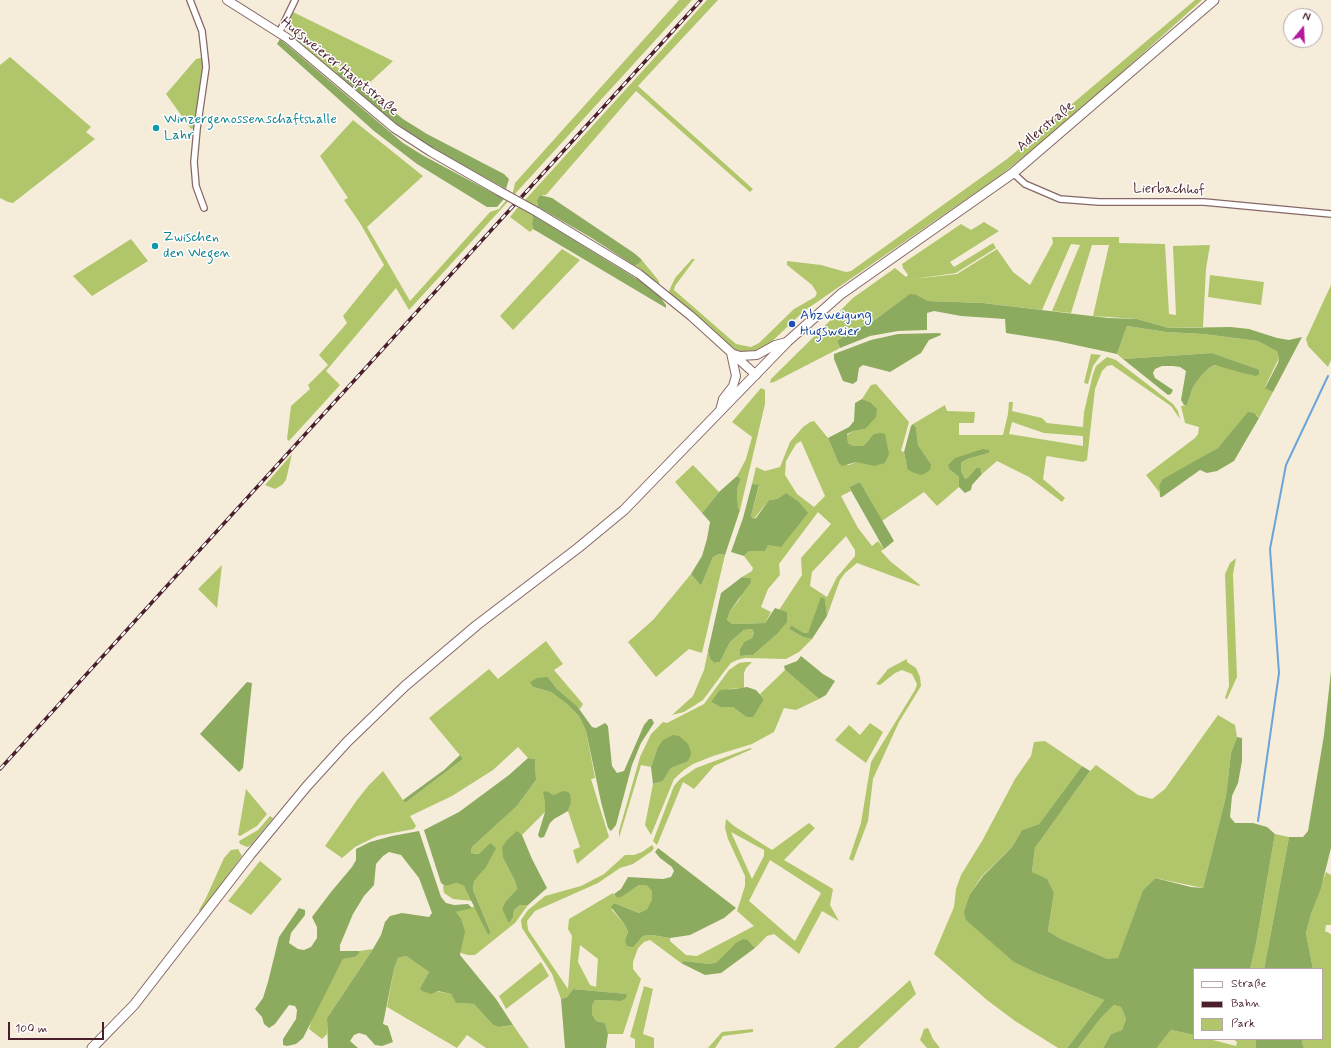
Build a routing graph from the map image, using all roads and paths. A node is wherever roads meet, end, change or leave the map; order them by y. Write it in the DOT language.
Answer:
graph roads {
  1 [pos="190,0"];
  2 [pos="227,0"];
  3 [pos="295,0"];
  4 [pos="1214,0"];
  5 [pos="280,33"];
  6 [pos="1013,173"];
  7 [pos="204,208"];
  8 [pos="1331,214"];
  9 [pos="787,342"];
  10 [pos="730,352"];
  11 [pos="756,375"];
  12 [pos="720,411"];
  13 [pos="92,1048"];
  1 -- 7 [label="street"];
  2 -- 5 [label="street, Hugsweierer Hauptstraße"];
  3 -- 5 [label="street"];
  4 -- 6 [label="main road, Adlerstraße"];
  5 -- 10 [label="street, Hugsweierer Hauptstraße, bridge"];
  6 -- 8 [label="street, Lierbachhof"];
  6 -- 9 [label="main road, Adlerstraße"];
  9 -- 10 [label="street"];
  9 -- 11 [label="main road, Adlerstraße"];
  10 -- 11 [label="street, Hugsweierer Hauptstraße"];
  10 -- 12 [label="street"];
  11 -- 12 [label="main road, Adlerstraße"];
  12 -- 13 [label="main road, Adlerstraße"];
}
